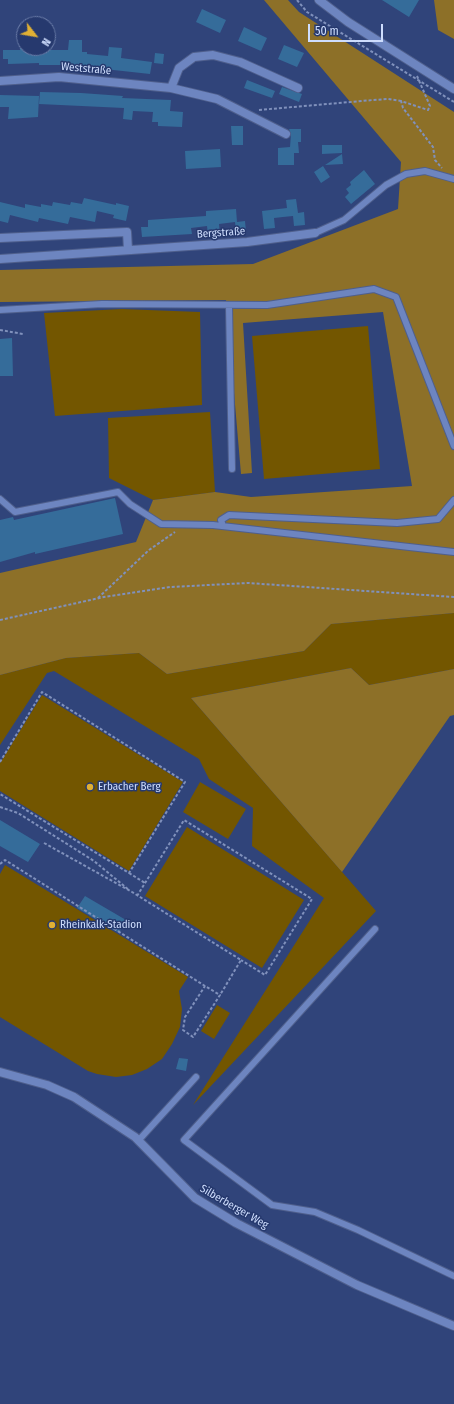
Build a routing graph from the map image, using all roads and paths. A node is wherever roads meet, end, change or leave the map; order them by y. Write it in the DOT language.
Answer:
graph roads {
  1 [pos="297,0"];
  2 [pos="319,0"];
  3 [pos="412,64"];
  4 [pos="0,81"];
  5 [pos="419,82"];
  6 [pos="171,88"];
  7 [pos="298,88"];
  8 [pos="454,89"];
  9 [pos="401,101"];
  10 [pos="454,102"];
  11 [pos="257,110"];
  12 [pos="286,134"];
  13 [pos="446,176"];
  14 [pos="454,179"];
  15 [pos="315,233"];
  16 [pos="0,238"];
  17 [pos="128,250"];
  18 [pos="0,259"];
  19 [pos="229,306"];
  20 [pos="0,310"];
  21 [pos="0,330"];
  22 [pos="23,334"];
  23 [pos="454,446"];
  24 [pos="232,469"];
  25 [pos="0,499"];
  26 [pos="454,500"];
  27 [pos="186,524"];
  28 [pos="223,526"];
  29 [pos="454,552"];
  30 [pos="454,597"];
  31 [pos="97,599"];
  32 [pos="0,620"];
  33 [pos="0,762"];
  34 [pos="0,794"];
  35 [pos="0,807"];
  36 [pos="44,844"];
  37 [pos="0,864"];
  38 [pos="129,873"];
  39 [pos="145,883"];
  40 [pos="136,895"];
  41 [pos="375,929"];
  42 [pos="240,960"];
  43 [pos="205,986"];
  44 [pos="220,995"];
  45 [pos="0,1072"];
  46 [pos="196,1077"];
  47 [pos="138,1141"];
  48 [pos="454,1276"];
  49 [pos="454,1326"];
  1 -- 5 [label="path"];
  2 -- 3 [label="street"];
  3 -- 5 [label="path"];
  3 -- 8 [label="street"];
  4 -- 6 [label="street, Weststraße"];
  5 -- 9 [label="path"];
  5 -- 10 [label="path"];
  6 -- 7 [label="street"];
  6 -- 12 [label="street, Weststraße"];
  9 -- 11 [label="path"];
  9 -- 13 [label="path"];
  13 -- 14 [label="lane"];
  13 -- 15 [label="lane"];
  15 -- 17 [label="street, Bergstraße"];
  16 -- 17 [label="street"];
  17 -- 18 [label="street, Bergstraße"];
  19 -- 20 [label="lane"];
  19 -- 23 [label="lane"];
  19 -- 24 [label="lane"];
  21 -- 22 [label="path"];
  25 -- 27 [label="lane"];
  26 -- 28 [label="lane"];
  27 -- 28 [label="lane"];
  27 -- 31 [label="path"];
  28 -- 29 [label="lane"];
  30 -- 31 [label="path"];
  31 -- 32 [label="path"];
  33 -- 38 [label="path"];
  34 -- 38 [label="path"];
  35 -- 40 [label="path"];
  36 -- 40 [label="path"];
  37 -- 43 [label="path"];
  38 -- 39 [label="path"];
  39 -- 40 [label="path"];
  39 -- 42 [label="path"];
  40 -- 42 [label="path"];
  41 -- 48 [label="lane"];
  42 -- 44 [label="path"];
  43 -- 44 [label="path"];
  43 -- 44 [label="path"];
  45 -- 47 [label="street, Silberberger Weg"];
  46 -- 47 [label="lane"];
  47 -- 49 [label="street, Silberberger Weg"];
}
